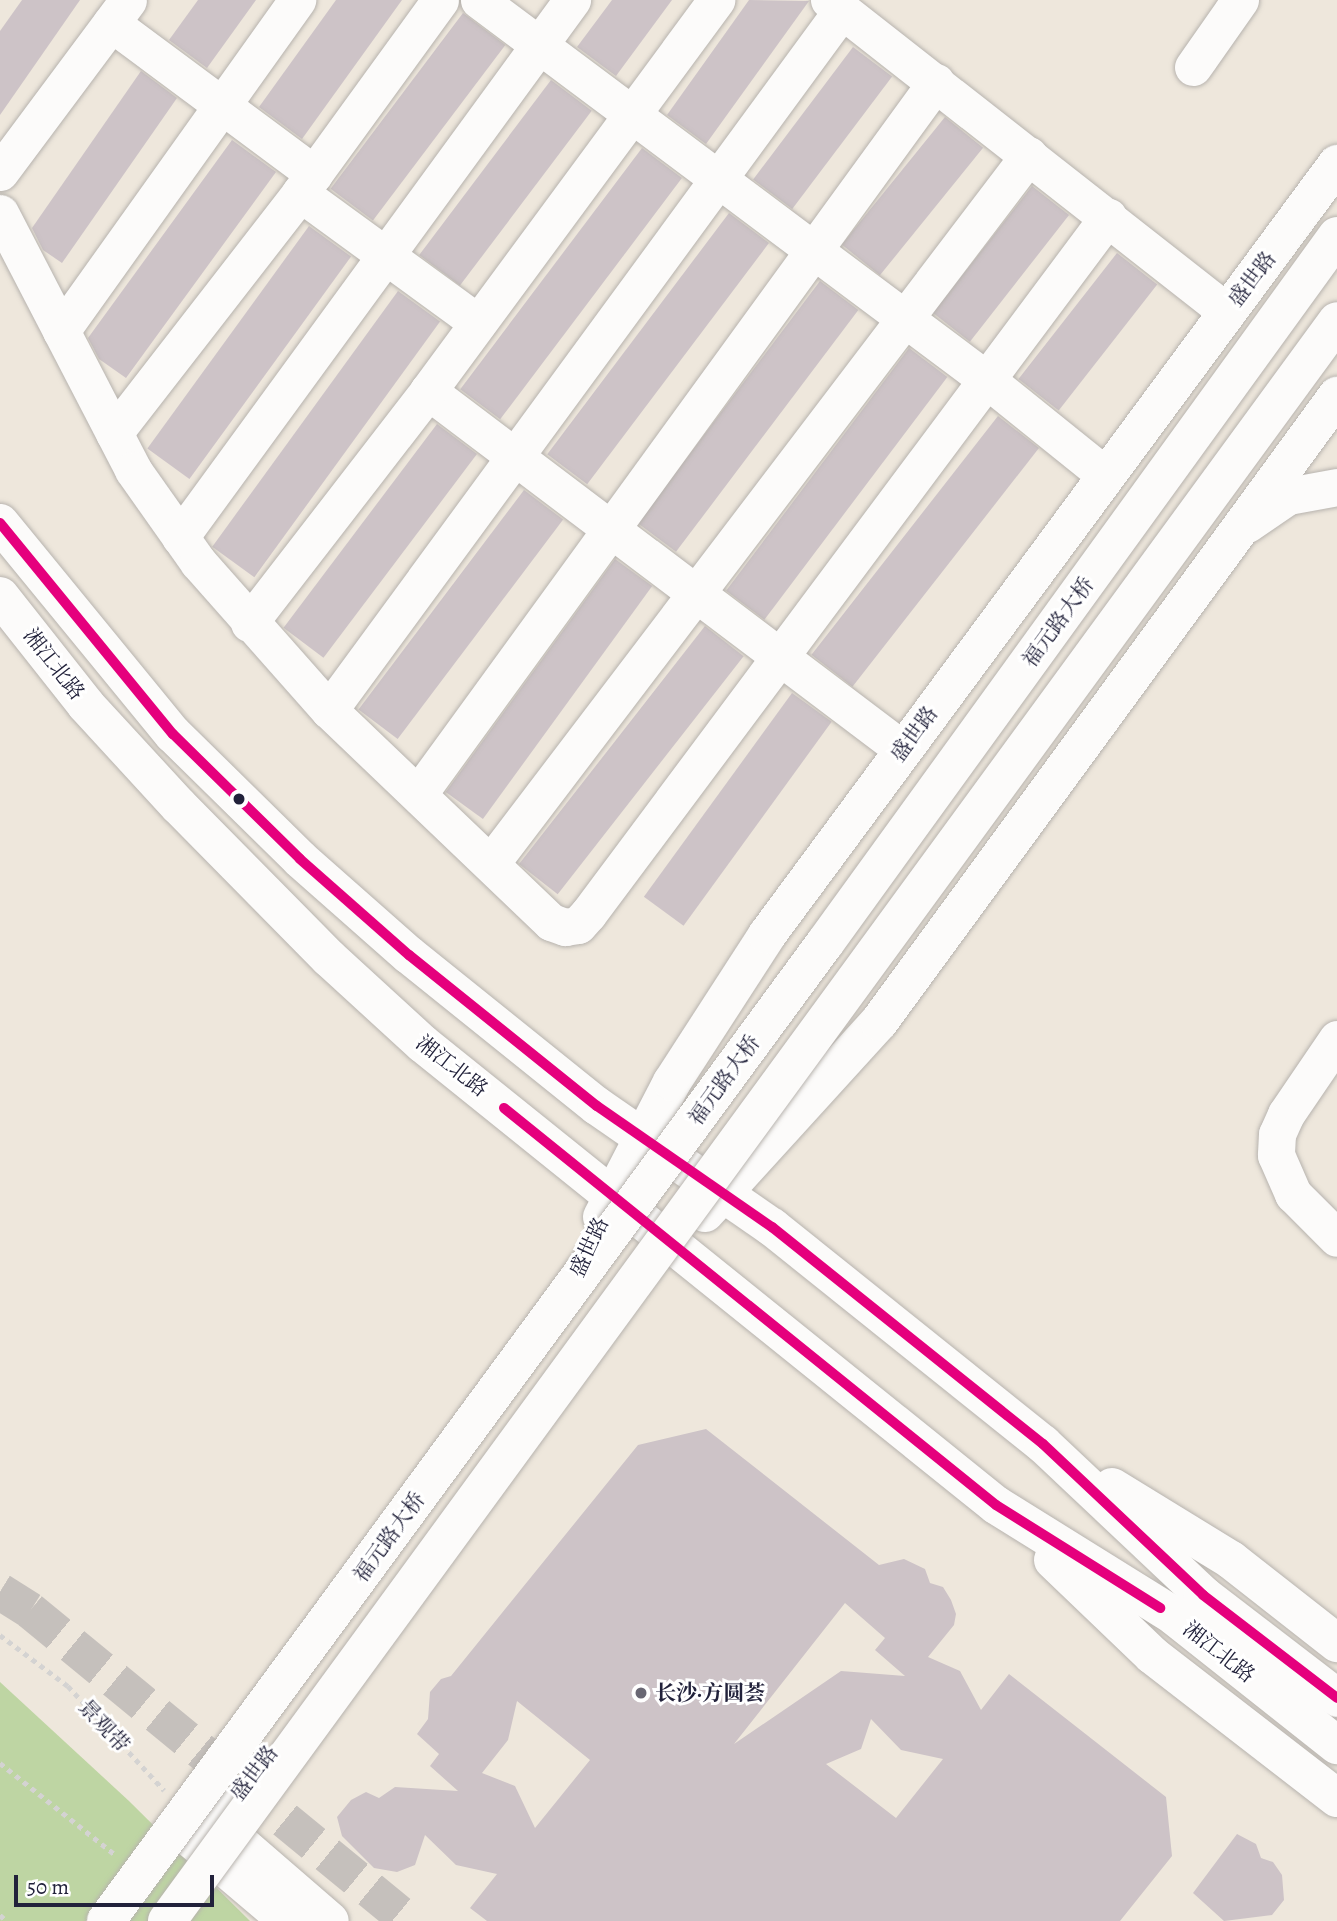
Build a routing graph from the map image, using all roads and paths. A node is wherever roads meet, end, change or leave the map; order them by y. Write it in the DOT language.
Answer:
graph roads {
  1 [pos="297,0"];
  2 [pos="440,0"];
  3 [pos="479,0"];
  4 [pos="572,0"];
  5 [pos="716,0"];
  6 [pos="1240,0"];
  7 [pos="836,5"];
  8 [pos="120,11"];
  9 [pos="539,45"];
  10 [pos="1194,67"];
  11 [pos="936,82"];
  12 [pos="221,105"];
  13 [pos="631,114"];
  14 [pos="1029,155"];
  15 [pos="1337,164"];
  16 [pos="0,172"];
  17 [pos="719,179"];
  18 [pos="307,183"];
  19 [pos="0,214"];
  20 [pos="1108,217"];
  21 [pos="1337,236"];
  22 [pos="814,250"];
  23 [pos="386,255"];
  24 [pos="1227,313"];
  25 [pos="905,318"];
  26 [pos="1337,321"];
  27 [pos="478,323"];
  28 [pos="61,331"];
  29 [pos="987,380"];
  30 [pos="428,391"];
  31 [pos="1337,396"];
  32 [pos="114,433"];
  33 [pos="516,456"];
  34 [pos="1104,474"];
  35 [pos="1337,487"];
  36 [pos="0,523"];
  37 [pos="612,528"];
  38 [pos="180,537"];
  39 [pos="1230,543"];
  40 [pos="697,591"];
  41 [pos="0,596"];
  42 [pos="249,624"];
  43 [pos="783,655"];
  44 [pos="329,710"];
  45 [pos="902,749"];
  46 [pos="419,793"];
  47 [pos="491,863"];
  48 [pos="1337,1040"];
  49 [pos="642,1136"];
  50 [pos="724,1194"];
  51 [pos="613,1195"];
  52 [pos="1337,1238"];
  53 [pos="673,1246"];
  54 [pos="1043,1444"];
  55 [pos="996,1505"];
  56 [pos="0,1635"];
  57 [pos="1337,1643"];
  58 [pos="303,1696"];
  59 [pos="1337,1698"];
  60 [pos="1337,1745"];
  61 [pos="0,1763"];
  62 [pos="1337,1798"];
  63 [pos="202,1830"];
  64 [pos="120,1859"];
  65 [pos="0,1915"];
  66 [pos="7,1921"];
  67 [pos="106,1921"];
  68 [pos="167,1921"];
  69 [pos="288,1921"];
  70 [pos="330,1921"];
  1 -- 12 [label="street"];
  2 -- 18 [label="street"];
  3 -- 9 [label="street"];
  4 -- 9 [label="street"];
  5 -- 13 [label="street"];
  6 -- 10 [label="street"];
  7 -- 11 [label="street"];
  7 -- 17 [label="street"];
  8 -- 12 [label="street"];
  8 -- 16 [label="street"];
  9 -- 13 [label="street"];
  9 -- 23 [label="street"];
  11 -- 14 [label="street"];
  11 -- 22 [label="street"];
  12 -- 18 [label="street"];
  12 -- 28 [label="street"];
  13 -- 17 [label="street"];
  13 -- 27 [label="street"];
  14 -- 20 [label="street"];
  14 -- 25 [label="street"];
  15 -- 24 [label="main road, 盛世路"];
  17 -- 22 [label="street"];
  17 -- 33 [label="street"];
  18 -- 23 [label="street"];
  18 -- 32 [label="street"];
  19 -- 28 [label="street"];
  20 -- 24 [label="street"];
  20 -- 29 [label="street"];
  21 -- 67 [label="main road, 福元路大桥, bridge"];
  22 -- 25 [label="street"];
  22 -- 37 [label="street"];
  23 -- 27 [label="street"];
  23 -- 38 [label="street"];
  24 -- 34 [label="main road, 盛世路"];
  25 -- 29 [label="street"];
  25 -- 40 [label="street"];
  26 -- 68 [label="main road, bridge"];
  27 -- 30 [label="street"];
  28 -- 32 [label="street"];
  29 -- 34 [label="street"];
  29 -- 43 [label="street"];
  30 -- 33 [label="street"];
  30 -- 42 [label="street"];
  31 -- 39 [label="main road, 盛世路"];
  32 -- 38 [label="street"];
  33 -- 37 [label="street"];
  33 -- 44 [label="street"];
  34 -- 45 [label="main road, 盛世路"];
  35 -- 39 [label="street"];
  36 -- 49 [label="main road, 湘江北路"];
  37 -- 40 [label="street"];
  37 -- 46 [label="street"];
  38 -- 42 [label="street"];
  39 -- 50 [label="main road, 盛世路"];
  40 -- 43 [label="street"];
  40 -- 47 [label="street"];
  41 -- 51 [label="main road, 湘江北路"];
  42 -- 44 [label="street"];
  43 -- 45 [label="street"];
  43 -- 47 [label="street"];
  44 -- 46 [label="street"];
  45 -- 49 [label="main road, 盛世路"];
  46 -- 47 [label="street"];
  48 -- 52 [label="street"];
  49 -- 50 [label="main road, 湘江北路"];
  49 -- 51 [label="main road, 盛世路"];
  50 -- 53 [label="main road, 盛世路"];
  50 -- 54 [label="main road, 湘江北路"];
  51 -- 53 [label="main road, 湘江北路"];
  51 -- 53 [label="main road, 盛世路"];
  53 -- 55 [label="main road, 湘江北路"];
  54 -- 57 [label="main road"];
  54 -- 59 [label="main road, 湘江北路"];
  55 -- 60 [label="main road, 湘江北路"];
  55 -- 62 [label="main road"];
  56 -- 63 [label="path, 景观带"];
  58 -- 63 [label="main road, 盛世路"];
  61 -- 64 [label="path"];
  63 -- 69 [label="main road"];
  63 -- 70 [label="main road"];
  65 -- 66 [label="path"];
}
